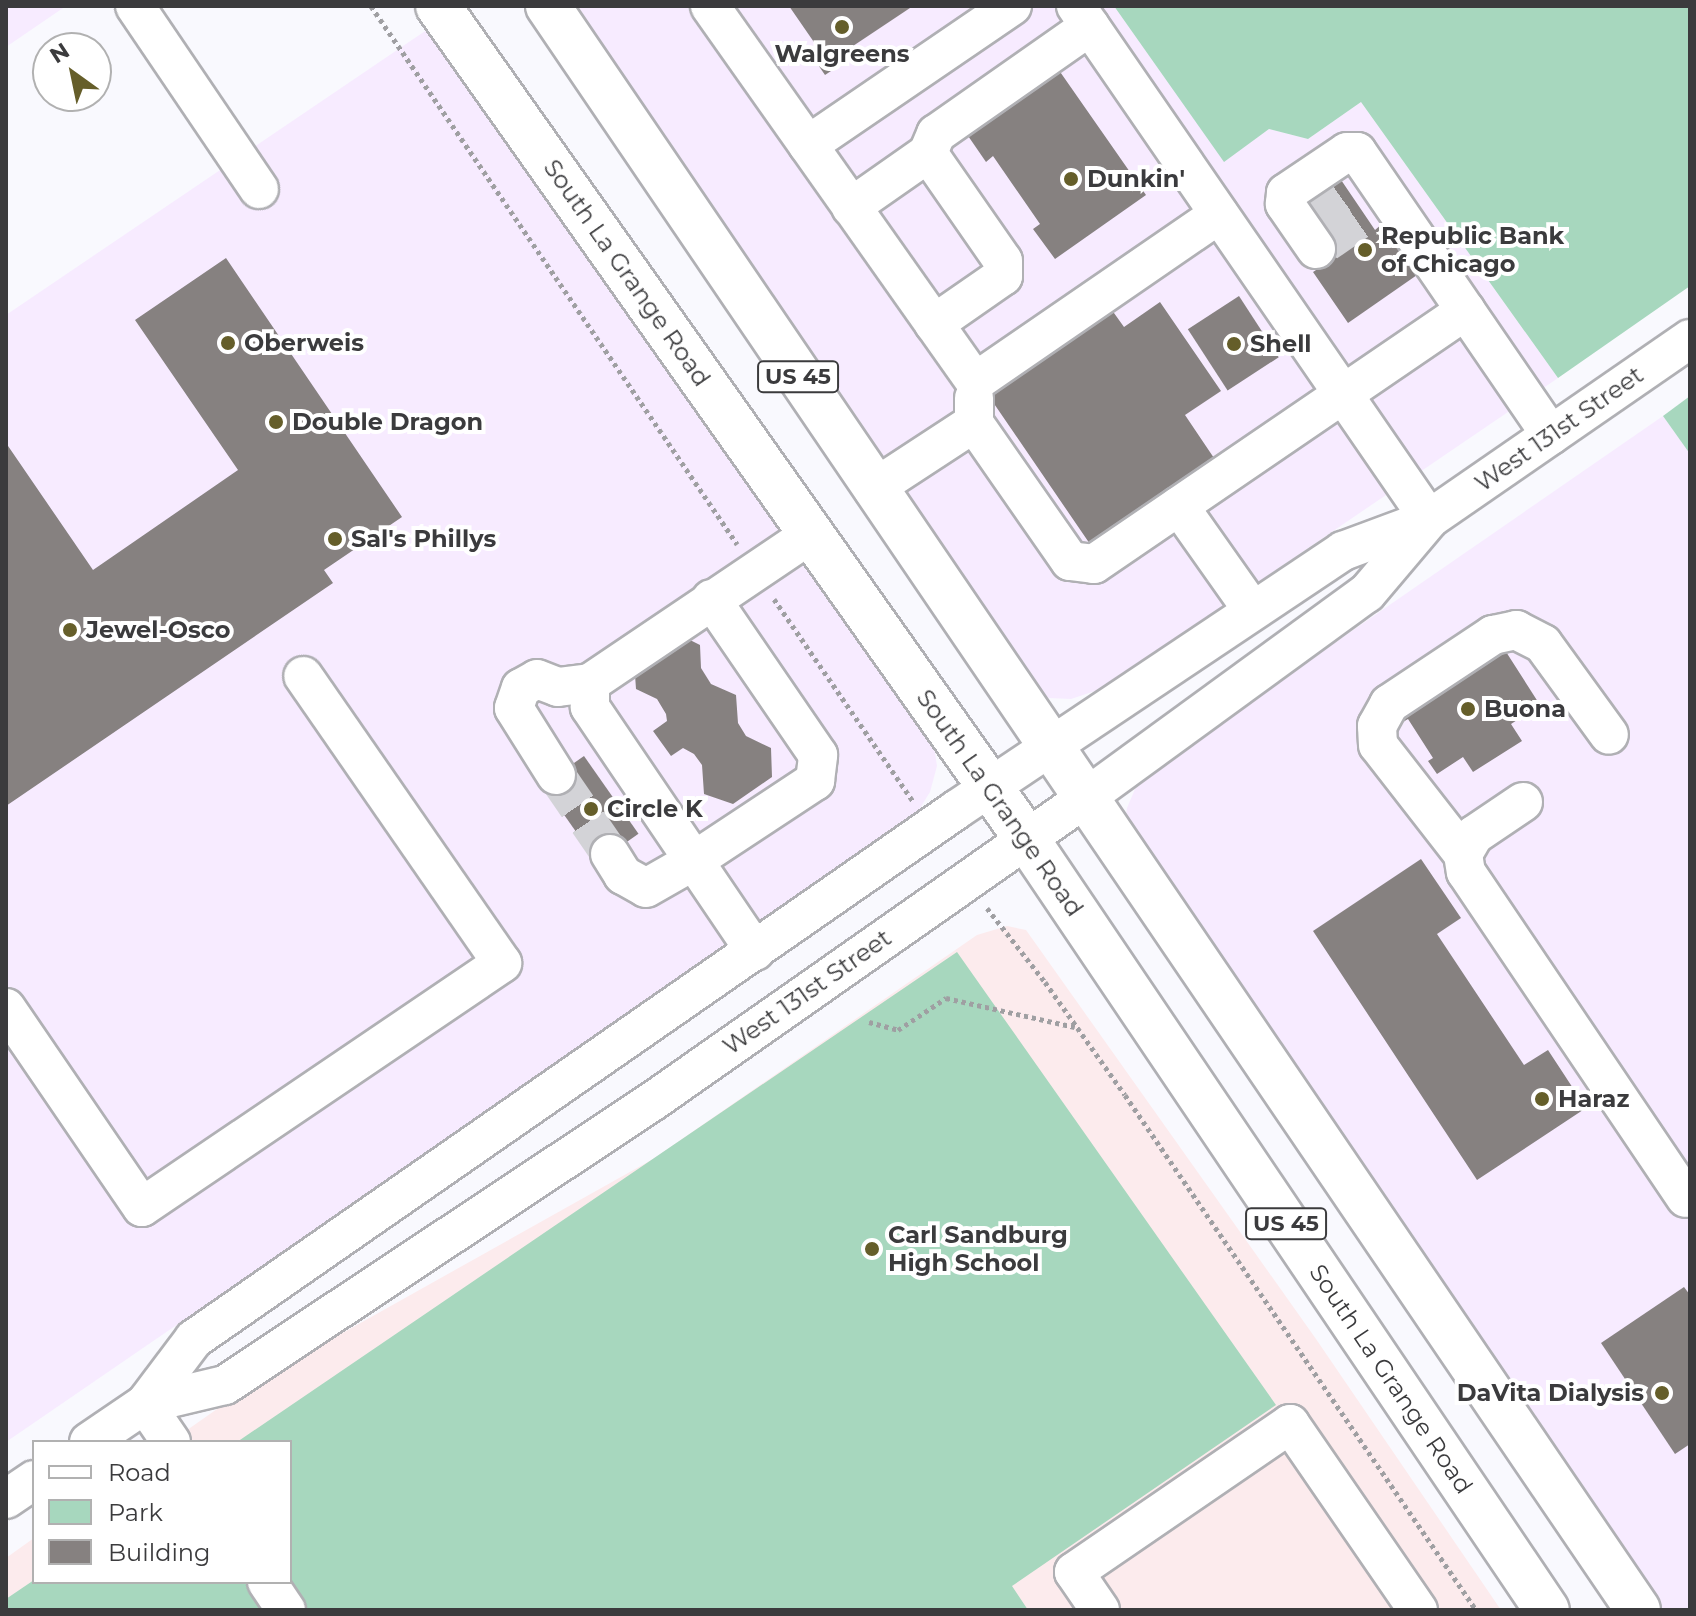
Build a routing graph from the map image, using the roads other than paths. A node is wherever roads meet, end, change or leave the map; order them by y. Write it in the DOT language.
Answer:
graph roads {
  1 [pos="135,6"];
  2 [pos="438,6"];
  3 [pos="548,6"];
  4 [pos="710,6"];
  5 [pos="1012,6"];
  6 [pos="1083,16"];
  7 [pos="808,145"];
  8 [pos="928,153"];
  9 [pos="259,189"];
  10 [pos="851,207"];
  11 [pos="1219,214"];
  12 [pos="1266,283"];
  13 [pos="1466,310"];
  14 [pos="934,324"];
  15 [pos="1690,339"];
  16 [pos="975,382"];
  17 [pos="1342,394"];
  18 [pos="974,423"];
  19 [pos="1551,435"];
  20 [pos="873,489"];
  21 [pos="1179,506"];
  22 [pos="1429,519"];
  23 [pos="811,534"];
  24 [pos="711,599"];
  25 [pos="1253,611"];
  26 [pos="303,676"];
  27 [pos="590,683"];
  28 [pos="1609,735"];
  29 [pos="1050,748"];
  30 [pos="556,775"];
  31 [pos="991,789"];
  32 [pos="1084,799"];
  33 [pos="1523,802"];
  34 [pos="1026,838"];
  35 [pos="610,854"];
  36 [pos="1463,854"];
  37 [pos="695,860"];
  38 [pos="755,951"];
  39 [pos="6,1008"];
  40 [pos="1686,1198"];
  41 [pos="145,1404"];
  42 [pos="92,1440"];
  43 [pos="170,1440"];
  44 [pos="32,1481"];
  45 [pos="6,1499"];
  46 [pos="268,1584"];
  47 [pos="286,1610"];
  48 [pos="1100,1610"];
  49 [pos="1418,1610"];
  50 [pos="1547,1610"];
  51 [pos="1638,1610"];
  1 -- 9 [label="street"];
  2 -- 23 [label="highway, South La Grange Road / US 45"];
  3 -- 20 [label="highway, US 45"];
  4 -- 7 [label="street"];
  5 -- 7 [label="street"];
  6 -- 8 [label="street"];
  6 -- 11 [label="street"];
  7 -- 10 [label="street"];
  8 -- 10 [label="street"];
  8 -- 14 [label="street"];
  10 -- 14 [label="street"];
  11 -- 12 [label="street"];
  11 -- 16 [label="street"];
  12 -- 13 [label="street"];
  12 -- 17 [label="street"];
  13 -- 17 [label="street"];
  13 -- 19 [label="street"];
  14 -- 16 [label="street"];
  15 -- 19 [label="street, West 131st Street"];
  16 -- 18 [label="street"];
  17 -- 21 [label="street"];
  17 -- 22 [label="street"];
  18 -- 20 [label="street"];
  18 -- 21 [label="street"];
  19 -- 22 [label="street, West 131st Street"];
  20 -- 29 [label="highway, US 45"];
  21 -- 25 [label="street"];
  22 -- 25 [label="street, West 131st Street"];
  22 -- 32 [label="street, West 131st Street"];
  23 -- 24 [label="street"];
  23 -- 31 [label="highway, South La Grange Road / US 45"];
  24 -- 27 [label="street"];
  24 -- 37 [label="street"];
  25 -- 29 [label="street, West 131st Street"];
  26 -- 39 [label="street"];
  27 -- 30 [label="street"];
  27 -- 37 [label="street"];
  28 -- 36 [label="street"];
  29 -- 31 [label="street, West 131st Street"];
  29 -- 32 [label="highway, US 45"];
  31 -- 34 [label="highway, South La Grange Road / US 45"];
  31 -- 38 [label="street, West 131st Street"];
  32 -- 34 [label="street, West 131st Street"];
  32 -- 51 [label="highway, US 45"];
  33 -- 36 [label="street"];
  34 -- 41 [label="street, West 131st Street"];
  34 -- 50 [label="highway, South La Grange Road / US 45"];
  35 -- 37 [label="street"];
  36 -- 40 [label="street"];
  37 -- 38 [label="street"];
  38 -- 41 [label="street, West 131st Street"];
  41 -- 42 [label="street, West 131st Street"];
  41 -- 43 [label="street"];
  44 -- 45 [label="street"];
  46 -- 47 [label="street"];
  48 -- 49 [label="street"];
}
